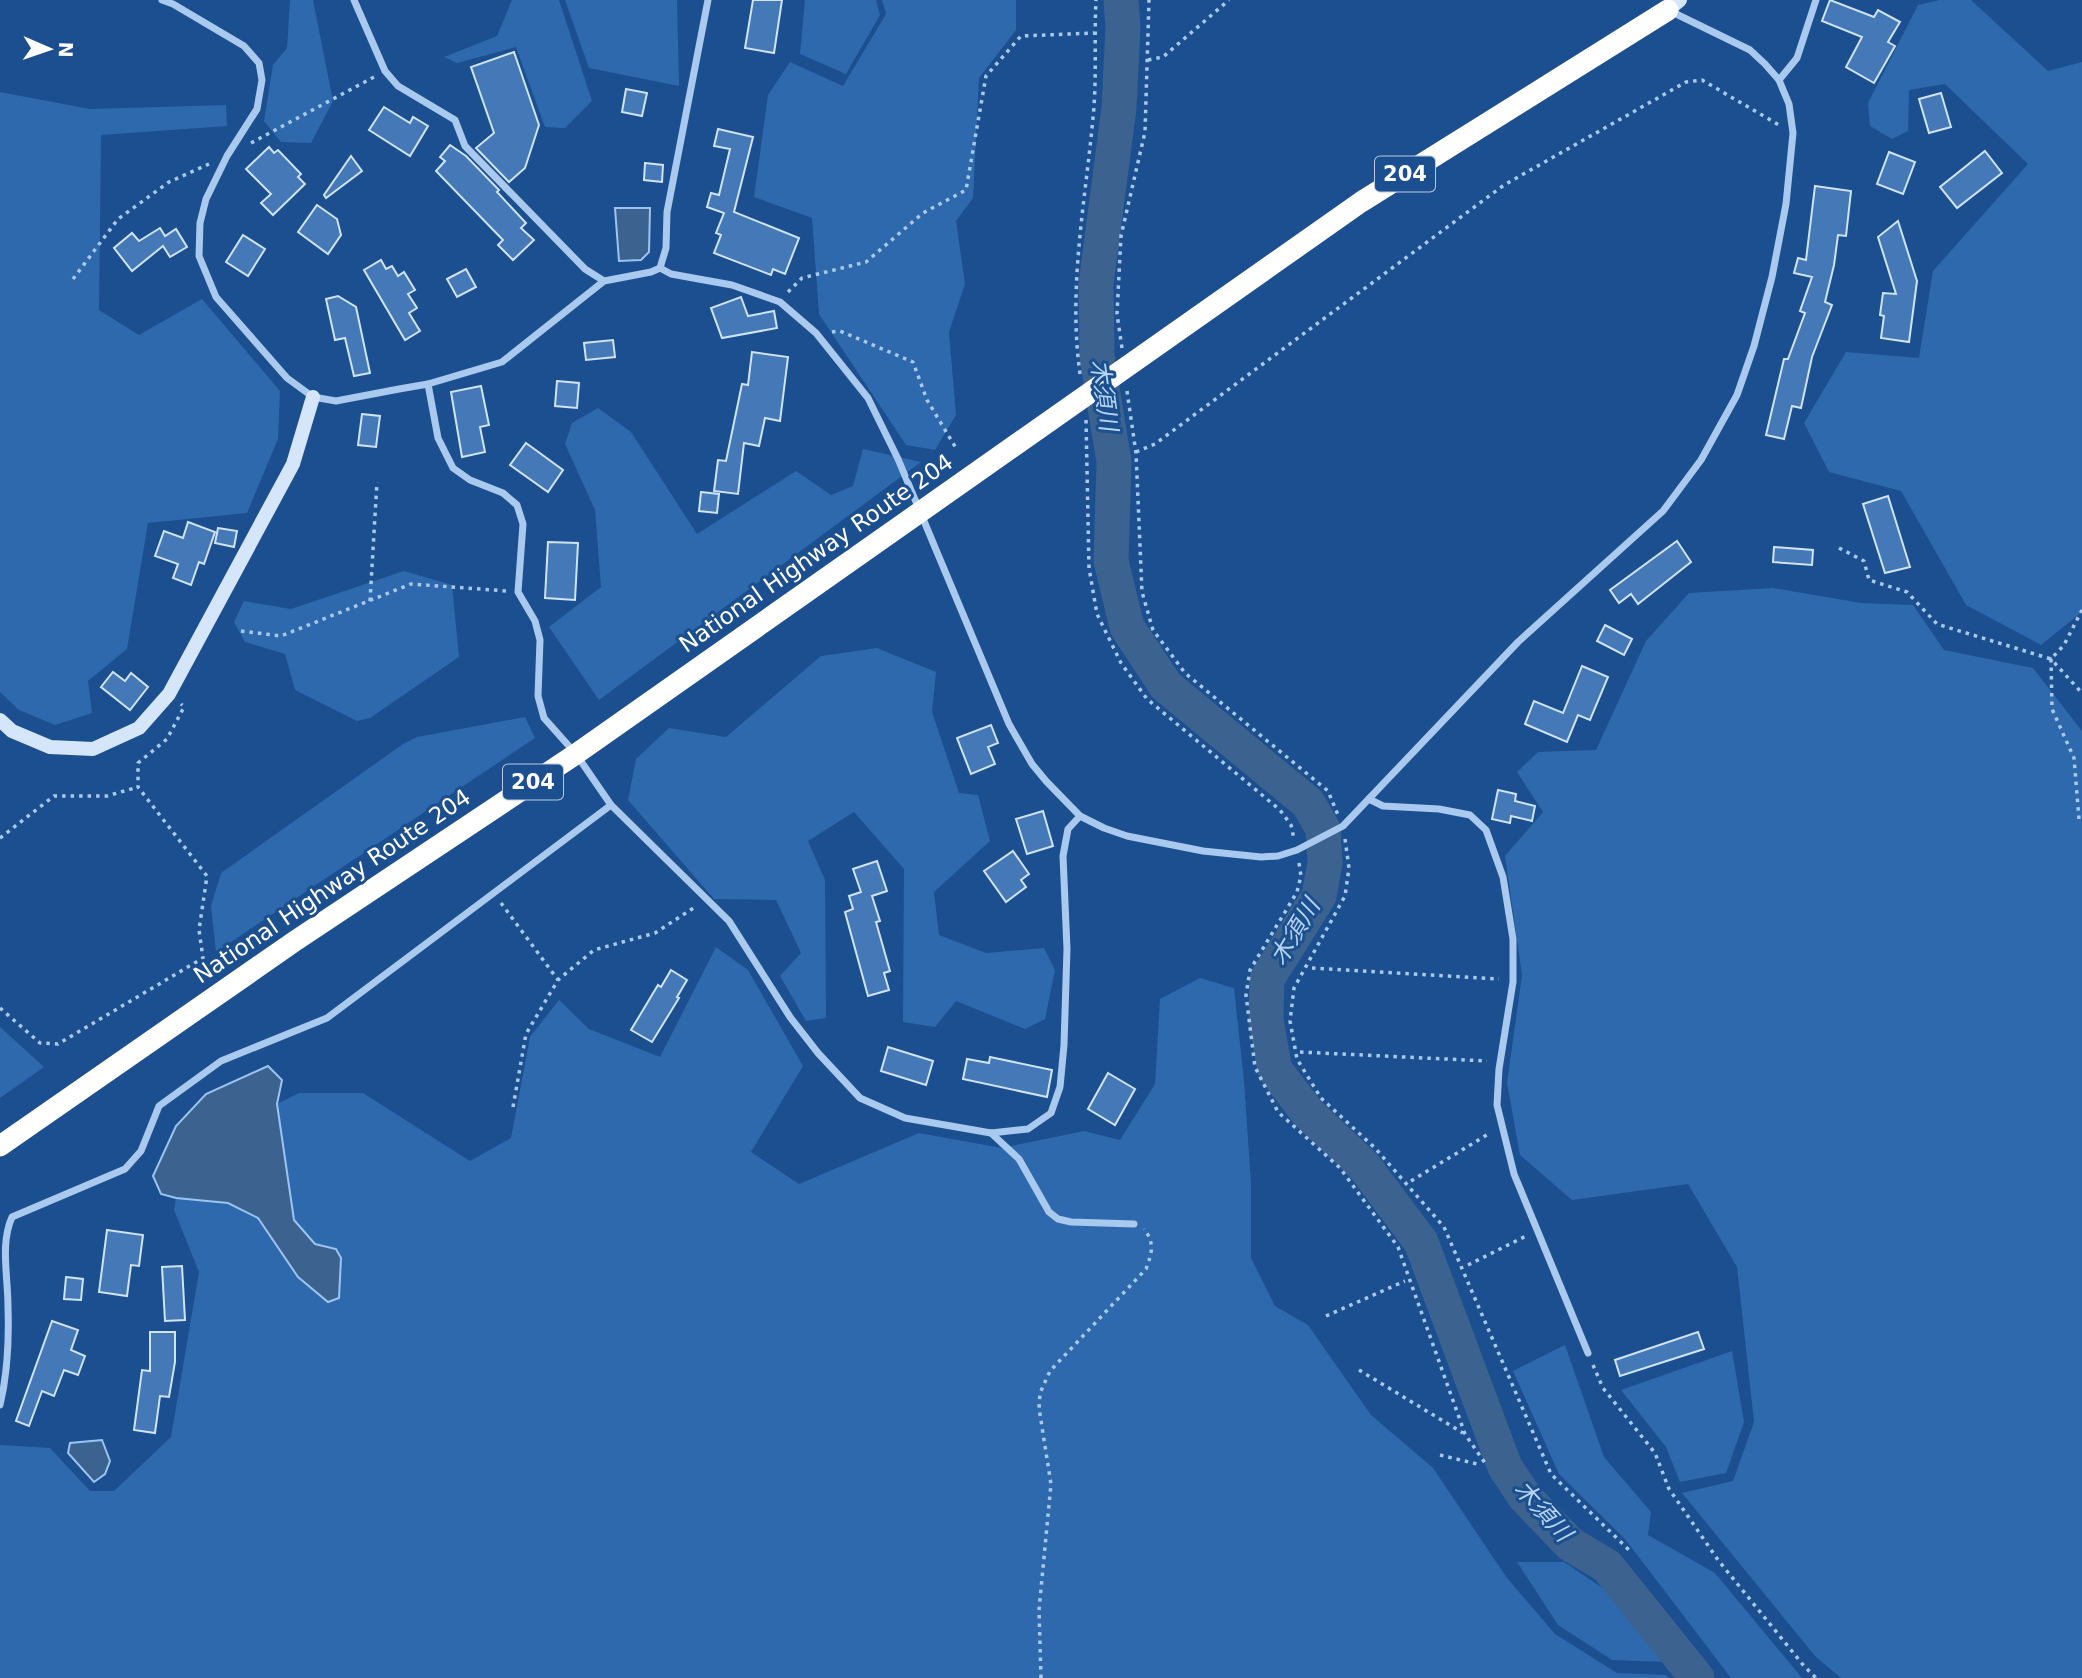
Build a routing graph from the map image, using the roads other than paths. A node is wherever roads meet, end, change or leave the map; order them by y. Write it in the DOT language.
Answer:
graph roads {
  1 [pos="162,0"];
  2 [pos="354,0"];
  3 [pos="708,0"];
  4 [pos="1816,0"];
  5 [pos="1674,5"];
  6 [pos="1779,80"];
  7 [pos="660,268"];
  8 [pos="604,281"];
  9 [pos="428,384"];
  10 [pos="313,397"];
  11 [pos="0,720"];
  12 [pos="576,754"];
  13 [pos="1369,799"];
  14 [pos="611,805"];
  15 [pos="1080,816"];
  16 [pos="991,1133"];
  17 [pos="0,1146"];
  18 [pos="1134,1224"];
  19 [pos="2,1229"];
  20 [pos="1588,1353"];
  21 [pos="0,1405"];
  1 -- 10 [label="street"];
  2 -- 8 [label="street"];
  3 -- 7 [label="street"];
  4 -- 6 [label="street"];
  5 -- 6 [label="street"];
  5 -- 12 [label="highway, National Highway Route 204 / 204"];
  6 -- 13 [label="street"];
  7 -- 8 [label="street"];
  7 -- 15 [label="street"];
  8 -- 9 [label="street"];
  9 -- 10 [label="street"];
  9 -- 12 [label="street"];
  10 -- 11 [label="street"];
  12 -- 14 [label="street"];
  12 -- 17 [label="highway, National Highway Route 204 / 204"];
  13 -- 15 [label="street"];
  13 -- 20 [label="street"];
  14 -- 16 [label="street"];
  14 -- 19 [label="street"];
  15 -- 16 [label="street"];
  16 -- 18 [label="street"];
  19 -- 21 [label="street"];
}
